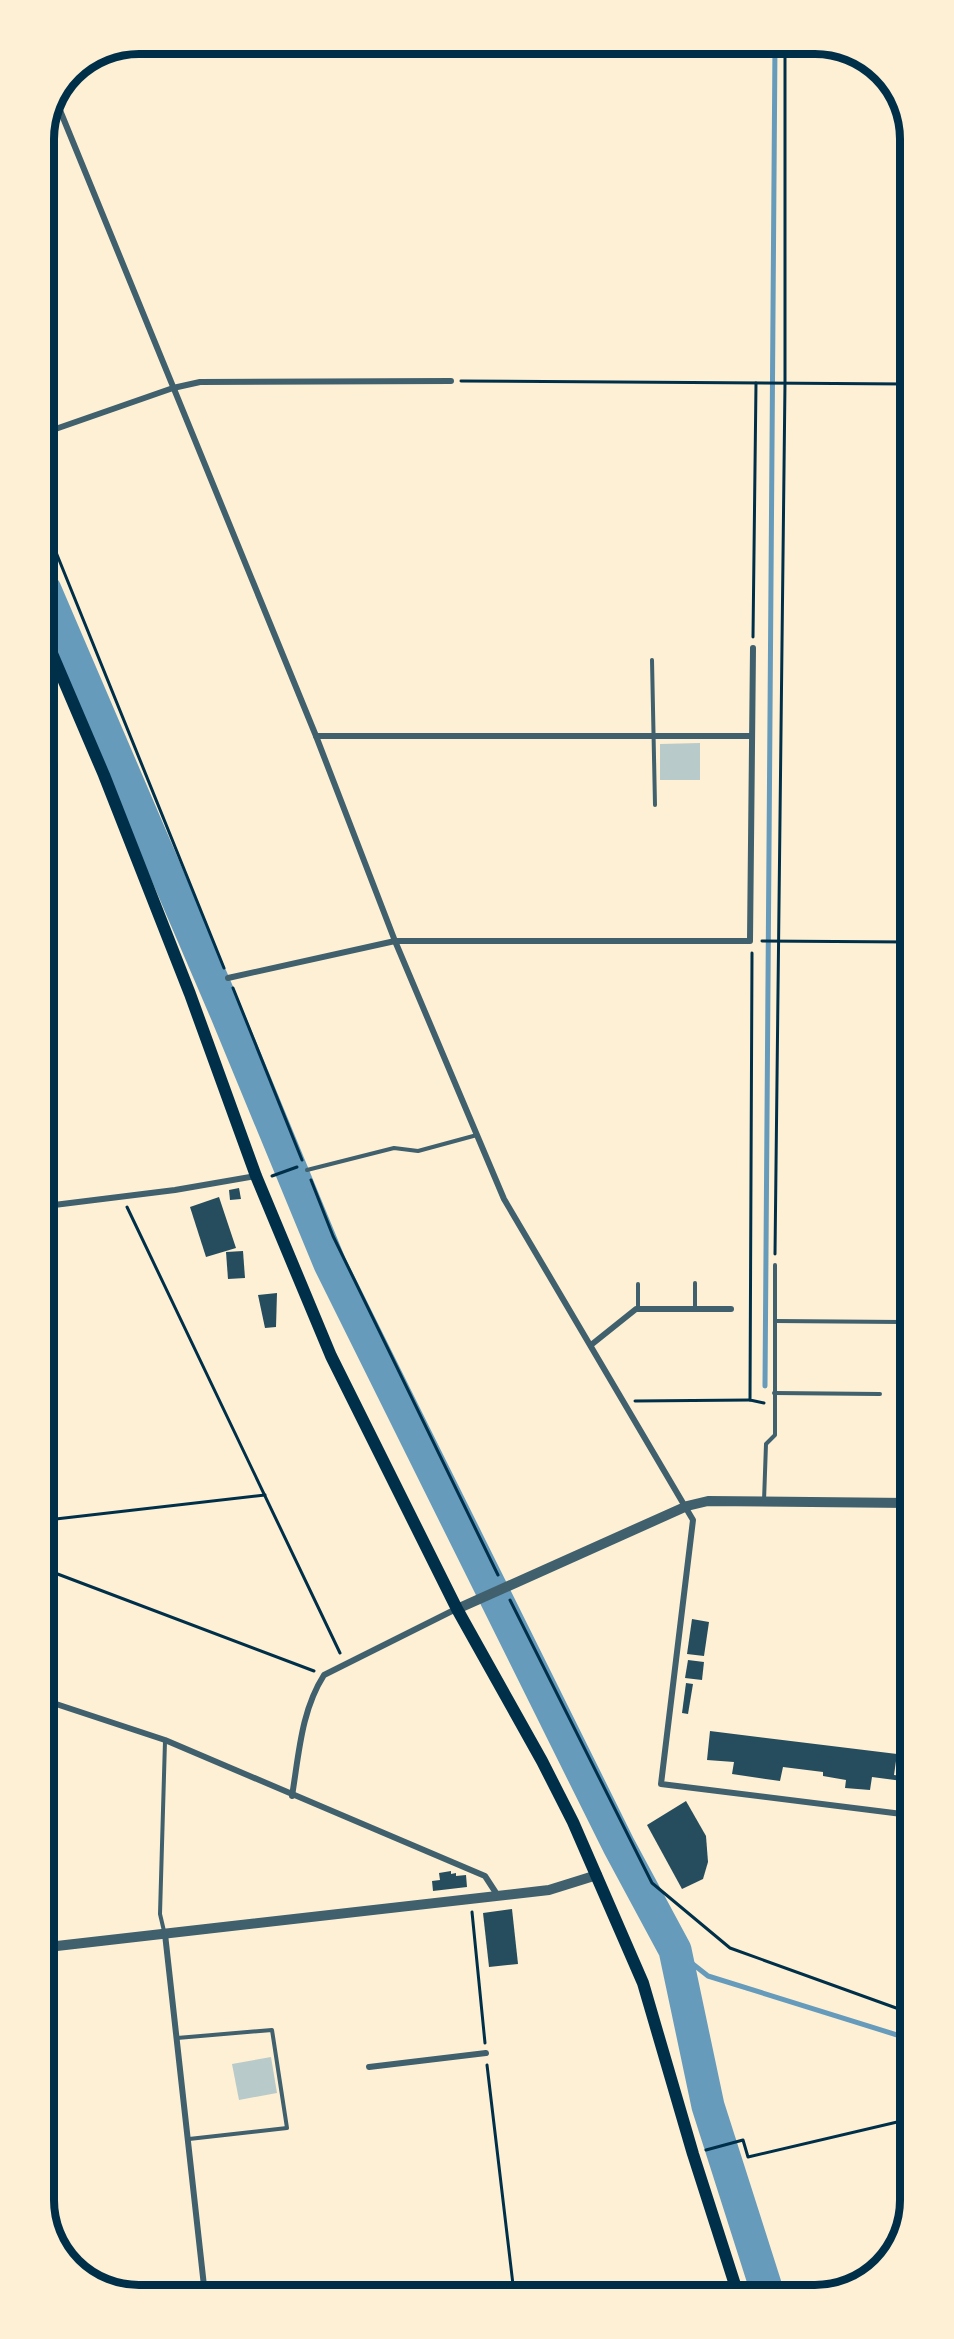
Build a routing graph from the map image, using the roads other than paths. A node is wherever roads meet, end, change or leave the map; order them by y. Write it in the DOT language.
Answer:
graph roads {
  1 [pos="60,110"];
  2 [pos="451,381"];
  3 [pos="173,388"];
  4 [pos="54,430"];
  5 [pos="753,648"];
  6 [pos="54,658"];
  7 [pos="652,660"];
  8 [pos="316,736"];
  9 [pos="653,736"];
  10 [pos="752,736"];
  11 [pos="654,805"];
  12 [pos="395,940"];
  13 [pos="228,978"];
  14 [pos="477,1135"];
  15 [pos="307,1170"];
  16 [pos="258,1179"];
  17 [pos="54,1204"];
  18 [pos="775,1265"];
  19 [pos="695,1283"];
  20 [pos="638,1284"];
  21 [pos="638,1309"];
  22 [pos="695,1309"];
  23 [pos="731,1309"];
  24 [pos="775,1321"];
  25 [pos="900,1322"];
  26 [pos="591,1345"];
  27 [pos="774,1393"];
  28 [pos="880,1394"];
  29 [pos="764,1502"];
  30 [pos="900,1503"];
  31 [pos="687,1506"];
  32 [pos="457,1609"];
  33 [pos="54,1703"];
  34 [pos="165,1740"];
  35 [pos="292,1796"];
  36 [pos="900,1814"];
  37 [pos="597,1875"];
  38 [pos="498,1896"];
  39 [pos="165,1934"];
  40 [pos="54,1946"];
  41 [pos="177,2038"];
  42 [pos="486,2054"];
  43 [pos="369,2067"];
  44 [pos="189,2139"];
  45 [pos="204,2285"];
  46 [pos="735,2285"];
  1 -- 3 [label="street"];
  2 -- 3 [label="street"];
  3 -- 4 [label="street"];
  3 -- 8 [label="street"];
  5 -- 10 [label="street"];
  6 -- 16 [label="main road"];
  7 -- 9 [label="lane"];
  8 -- 9 [label="street"];
  8 -- 12 [label="street"];
  9 -- 10 [label="street"];
  9 -- 11 [label="lane"];
  10 -- 12 [label="street"];
  12 -- 13 [label="street"];
  12 -- 14 [label="street"];
  14 -- 15 [label="lane"];
  14 -- 26 [label="street"];
  16 -- 17 [label="street"];
  16 -- 32 [label="main road"];
  18 -- 24 [label="lane"];
  19 -- 22 [label="lane"];
  20 -- 21 [label="lane"];
  21 -- 22 [label="street"];
  21 -- 26 [label="street"];
  22 -- 23 [label="street"];
  24 -- 25 [label="lane"];
  24 -- 27 [label="lane"];
  26 -- 31 [label="street"];
  27 -- 28 [label="lane"];
  27 -- 29 [label="lane"];
  29 -- 30 [label="street"];
  29 -- 31 [label="street"];
  31 -- 32 [label="street"];
  31 -- 36 [label="street"];
  32 -- 35 [label="street"];
  32 -- 37 [label="main road"];
  33 -- 34 [label="street"];
  34 -- 35 [label="street"];
  34 -- 39 [label="lane"];
  35 -- 38 [label="street"];
  37 -- 38 [label="street"];
  37 -- 46 [label="main road"];
  38 -- 39 [label="street"];
  39 -- 40 [label="street"];
  39 -- 41 [label="street"];
  41 -- 44 [label="street"];
  41 -- 44 [label="lane"];
  42 -- 43 [label="street"];
  44 -- 45 [label="street"];
}
